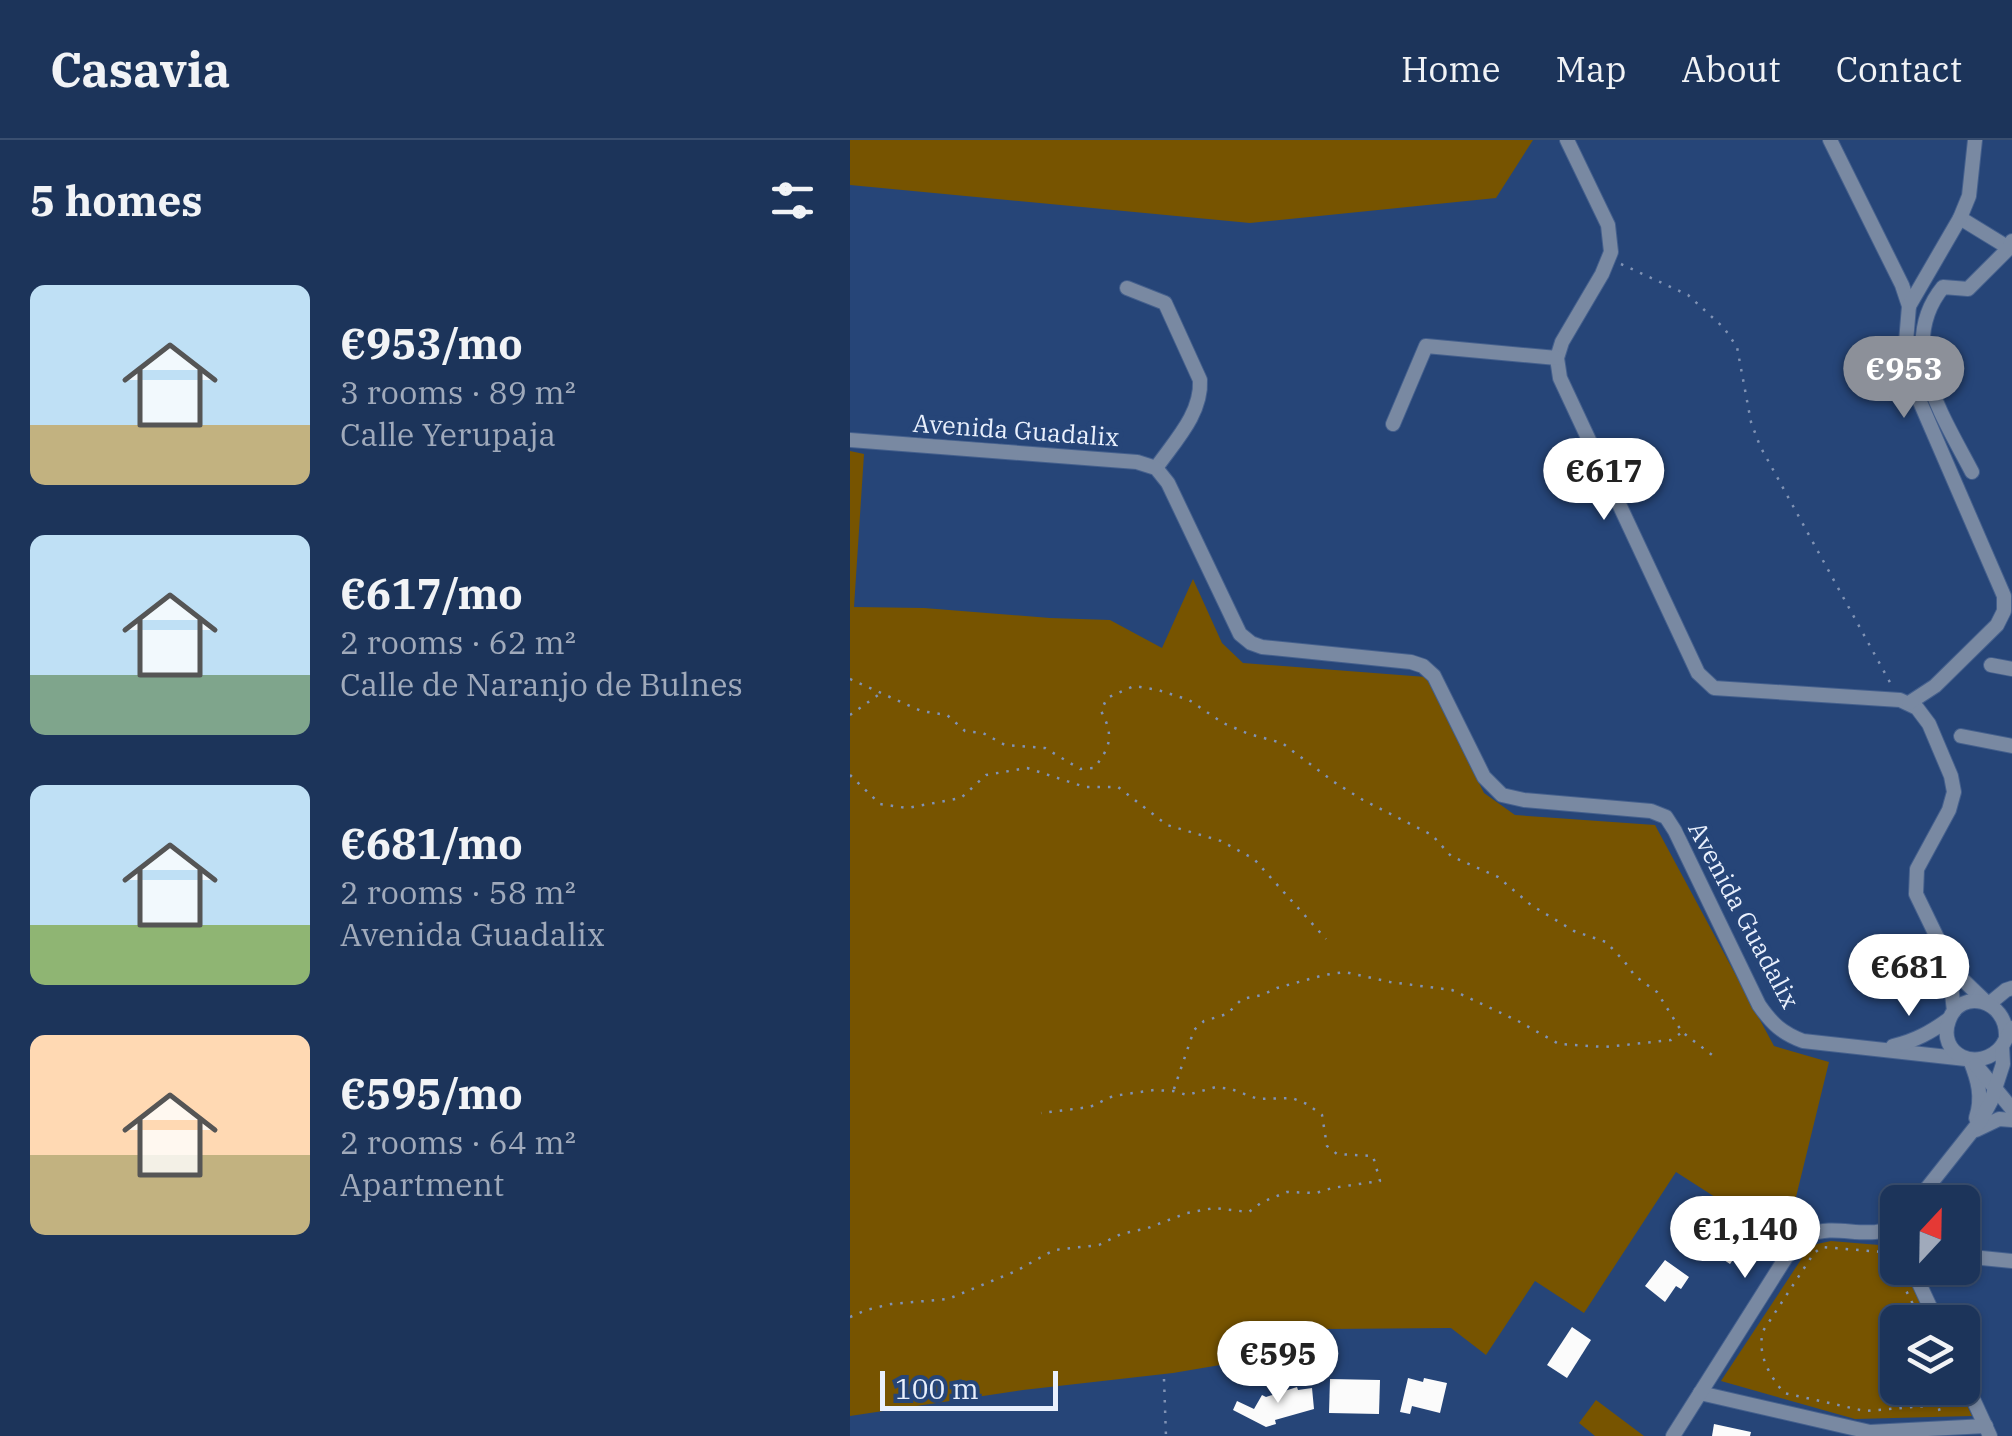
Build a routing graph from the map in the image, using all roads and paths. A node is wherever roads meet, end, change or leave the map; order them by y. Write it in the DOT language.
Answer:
graph roads {
  1 [pos="1567,140"];
  2 [pos="1830,140"];
  3 [pos="1975,140"];
  4 [pos="1960,218"];
  5 [pos="2010,244"];
  6 [pos="1608,258"];
  7 [pos="1127,288"];
  8 [pos="1909,306"];
  9 [pos="1557,358"];
  10 [pos="1392,424"];
  11 [pos="850,440"];
  12 [pos="1156,468"];
  13 [pos="1972,472"];
  14 [pos="1991,665"];
  15 [pos="2012,669"];
  16 [pos="850,679"];
  17 [pos="1934,686"];
  18 [pos="880,693"];
  19 [pos="1905,701"];
  20 [pos="850,714"];
  21 [pos="1924,716"];
  22 [pos="1962,736"];
  23 [pos="2012,746"];
  24 [pos="850,776"];
  25 [pos="1326,939"];
  26 [pos="1948,960"];
  27 [pos="2012,991"];
  28 [pos="1989,1004"];
  29 [pos="1951,1015"];
  30 [pos="1682,1032"];
  31 [pos="2006,1038"];
  32 [pos="1882,1048"];
  33 [pos="1716,1058"];
  34 [pos="1969,1060"];
  35 [pos="1996,1090"];
  36 [pos="1173,1091"];
  37 [pos="2012,1096"];
  38 [pos="2012,1110"];
  39 [pos="1042,1113"];
  40 [pos="2012,1120"];
  41 [pos="1970,1133"];
  42 [pos="1929,1185"];
  43 [pos="1880,1233"];
  44 [pos="1980,1258"];
  45 [pos="2012,1261"];
  46 [pos="1913,1305"];
  47 [pos="850,1318"];
  48 [pos="1164,1379"];
  49 [pos="1700,1393"];
  50 [pos="1938,1405"];
  51 [pos="1976,1405"];
  52 [pos="1988,1431"];
  53 [pos="1166,1436"];
  54 [pos="1673,1436"];
  1 -- 6 [label="street"];
  2 -- 8 [label="street"];
  3 -- 4 [label="street"];
  4 -- 5 [label="street"];
  4 -- 8 [label="street"];
  5 -- 13 [label="street"];
  6 -- 9 [label="street"];
  6 -- 19 [label="path"];
  7 -- 12 [label="street"];
  8 -- 17 [label="street"];
  9 -- 10 [label="street"];
  9 -- 19 [label="street"];
  11 -- 12 [label="street, Avenida Guadalix"];
  12 -- 32 [label="street, Avenida Guadalix"];
  14 -- 15 [label="street"];
  16 -- 18 [label="path"];
  17 -- 19 [label="street"];
  17 -- 21 [label="street"];
  18 -- 20 [label="path"];
  18 -- 30 [label="path"];
  19 -- 21 [label="street"];
  21 -- 26 [label="street"];
  22 -- 23 [label="street"];
  24 -- 25 [label="path"];
  26 -- 28 [label="street"];
  26 -- 29 [label="street"];
  27 -- 28 [label="street"];
  28 -- 29 [label="street"];
  28 -- 31 [label="street"];
  29 -- 32 [label="street, Avenida Guadalix"];
  29 -- 34 [label="street"];
  30 -- 33 [label="path"];
  30 -- 36 [label="path"];
  31 -- 34 [label="street"];
  31 -- 35 [label="street"];
  31 -- 37 [label="street"];
  32 -- 34 [label="street, Avenida Guadalix"];
  34 -- 35 [label="street"];
  34 -- 41 [label="street"];
  35 -- 38 [label="street"];
  35 -- 41 [label="street"];
  36 -- 39 [label="path"];
  36 -- 47 [label="path"];
  40 -- 41 [label="street"];
  41 -- 42 [label="street"];
  43 -- 49 [label="street"];
  44 -- 45 [label="street"];
  46 -- 50 [label="path"];
  48 -- 53 [label="path"];
  49 -- 52 [label="street"];
  49 -- 54 [label="street"];
  51 -- 52 [label="street"];
}
